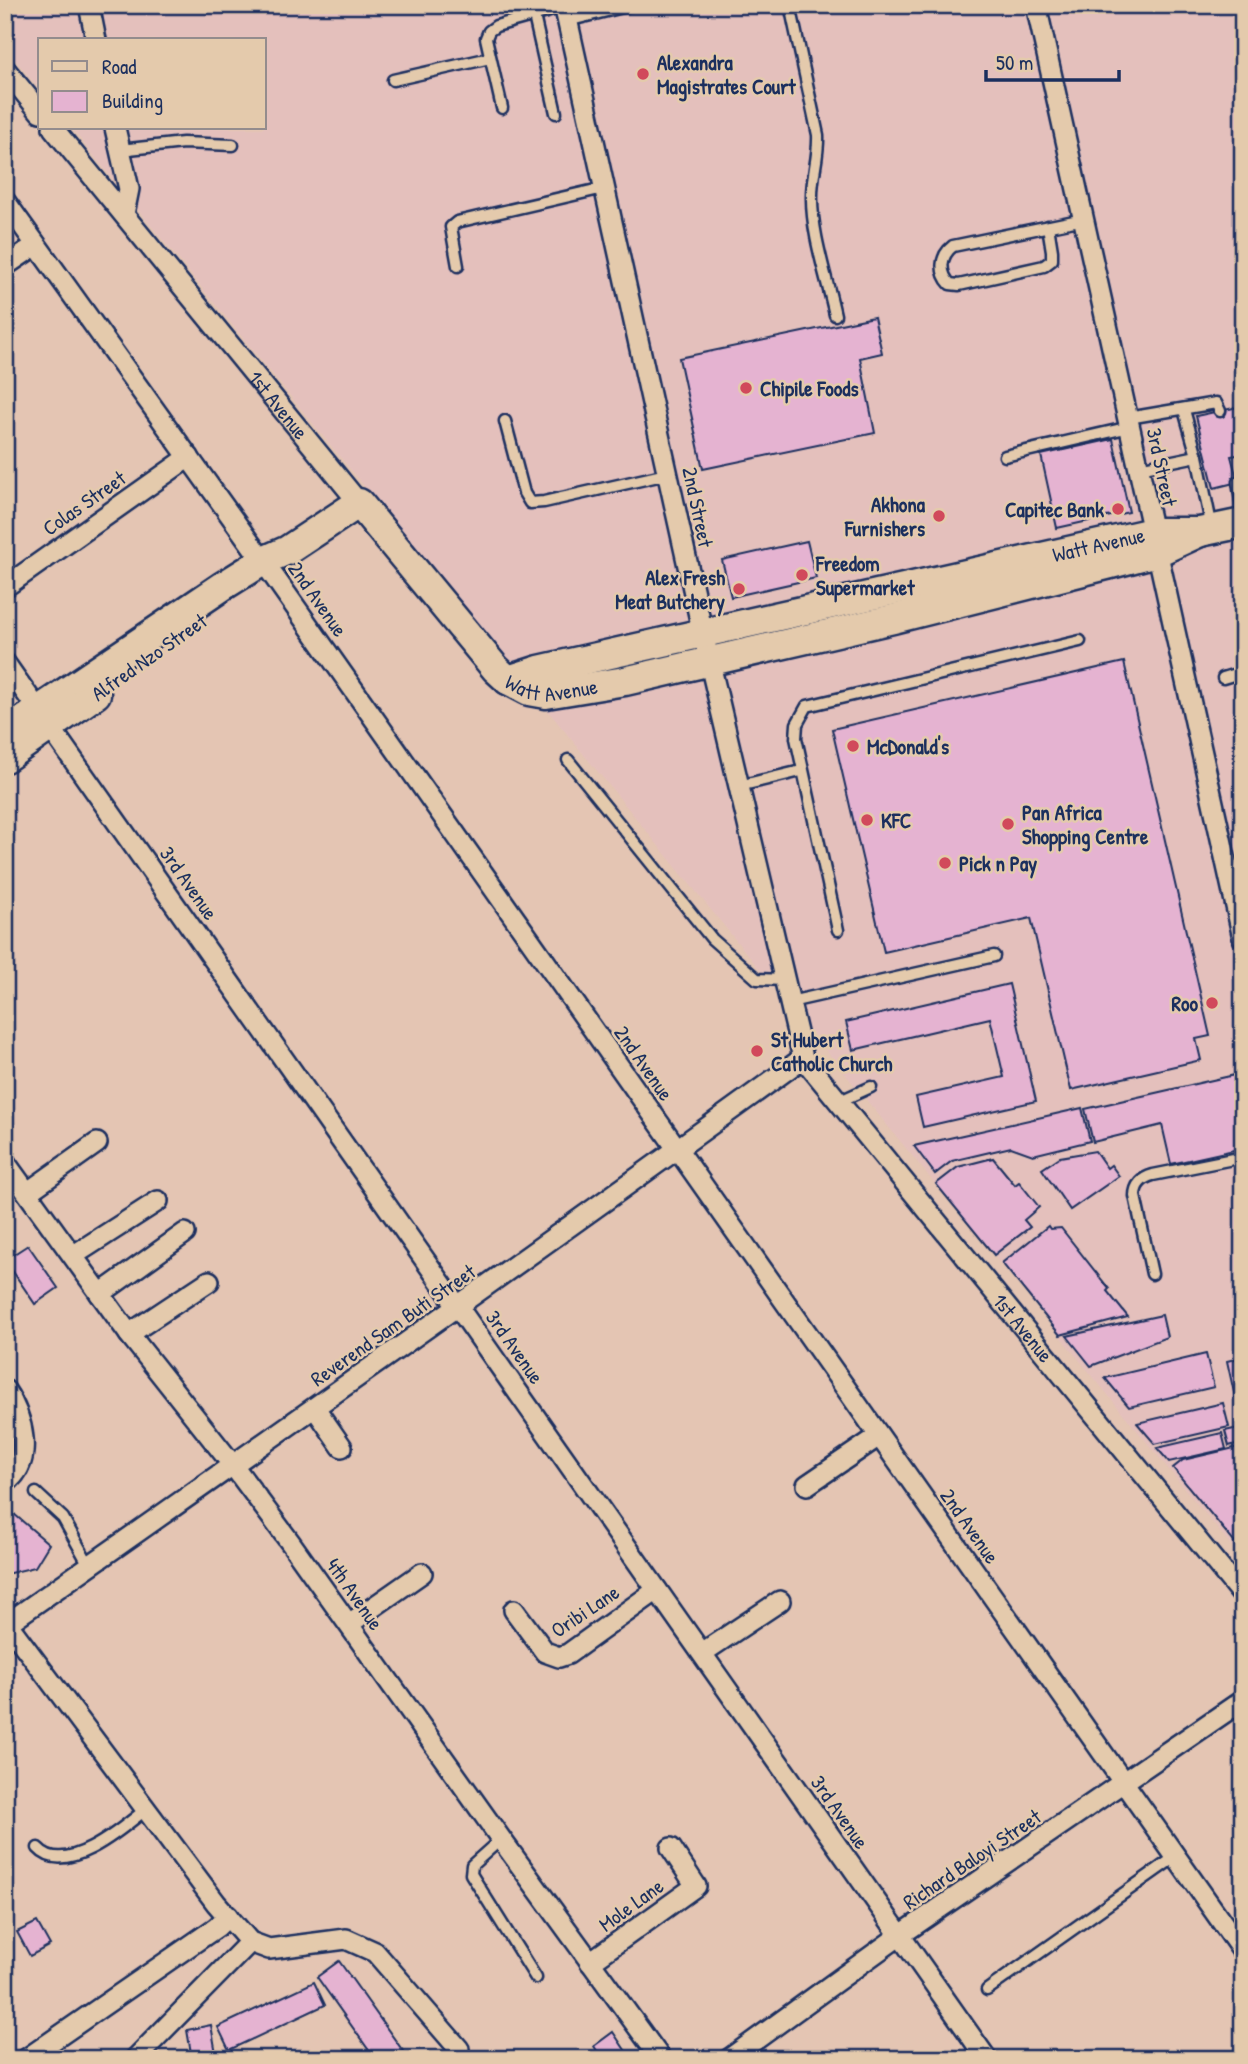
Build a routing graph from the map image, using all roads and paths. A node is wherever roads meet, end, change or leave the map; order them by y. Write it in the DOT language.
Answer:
graph roads {
  1 [pos="89,5"];
  2 [pos="631,5"];
  3 [pos="790,5"];
  4 [pos="1036,5"];
  5 [pos="565,11"];
  6 [pos="534,16"];
  7 [pos="96,38"];
  8 [pos="491,58"];
  9 [pos="5,69"];
  10 [pos="393,80"];
  11 [pos="502,108"];
  12 [pos="38,110"];
  13 [pos="556,113"];
  14 [pos="54,130"];
  15 [pos="115,130"];
  16 [pos="233,145"];
  17 [pos="120,150"];
  18 [pos="604,188"];
  19 [pos="5,201"];
  20 [pos="124,214"];
  21 [pos="1084,219"];
  22 [pos="1048,226"];
  23 [pos="36,245"];
  24 [pos="5,266"];
  25 [pos="458,266"];
  26 [pos="835,315"];
  27 [pos="1184,410"];
  28 [pos="1220,411"];
  29 [pos="505,421"];
  30 [pos="1129,423"];
  31 [pos="1005,456"];
  32 [pos="1197,456"];
  33 [pos="189,457"];
  34 [pos="1139,468"];
  35 [pos="667,474"];
  36 [pos="1238,482"];
  37 [pos="359,503"];
  38 [pos="1243,514"];
  39 [pos="1243,523"];
  40 [pos="1206,531"];
  41 [pos="1155,542"];
  42 [pos="273,560"];
  43 [pos="5,587"];
  44 [pos="703,635"];
  45 [pos="1080,641"];
  46 [pos="710,662"];
  47 [pos="5,663"];
  48 [pos="1243,672"];
  49 [pos="1223,678"];
  50 [pos="508,680"];
  51 [pos="45,718"];
  52 [pos="5,733"];
  53 [pos="5,758"];
  54 [pos="568,760"];
  55 [pos="801,771"];
  56 [pos="739,786"];
  57 [pos="838,930"];
  58 [pos="1243,938"];
  59 [pos="994,956"];
  60 [pos="785,980"];
  61 [pos="790,1002"];
  62 [pos="803,1058"];
  63 [pos="871,1087"];
  64 [pos="840,1101"];
  65 [pos="97,1143"];
  66 [pos="677,1150"];
  67 [pos="1243,1157"];
  68 [pos="6,1163"];
  69 [pos="27,1192"];
  70 [pos="158,1201"];
  71 [pos="185,1233"];
  72 [pos="74,1255"];
  73 [pos="1152,1274"];
  74 [pos="209,1281"];
  75 [pos="100,1294"];
  76 [pos="459,1307"];
  77 [pos="129,1334"];
  78 [pos="5,1390"];
  79 [pos="314,1408"];
  80 [pos="878,1436"];
  81 [pos="342,1447"];
  82 [pos="232,1464"];
  83 [pos="5,1483"];
  84 [pos="807,1485"];
  85 [pos="36,1493"];
  86 [pos="89,1565"];
  87 [pos="422,1573"];
  88 [pos="657,1590"];
  89 [pos="1243,1596"];
  90 [pos="780,1601"];
  91 [pos="514,1610"];
  92 [pos="6,1624"];
  93 [pos="349,1624"];
  94 [pos="702,1653"];
  95 [pos="1243,1700"];
  96 [pos="1123,1783"];
  97 [pos="146,1809"];
  98 [pos="501,1839"];
  99 [pos="38,1848"];
  100 [pos="671,1848"];
  101 [pos="1175,1857"];
  102 [pos="228,1916"];
  103 [pos="899,1936"];
  104 [pos="250,1942"];
  105 [pos="1243,1952"];
  106 [pos="590,1962"];
  107 [pos="536,1978"];
  108 [pos="987,1990"];
  109 [pos="459,2049"];
  110 [pos="26,2059"];
  111 [pos="135,2059"];
  112 [pos="661,2059"];
  113 [pos="729,2059"];
  114 [pos="987,2059"];
  1 -- 7 [label="street"];
  2 -- 5 [label="lane"];
  3 -- 26 [label="lane"];
  4 -- 21 [label="street, 3rd Street"];
  5 -- 6 [label="lane"];
  5 -- 18 [label="street, 2nd Street"];
  6 -- 8 [label="lane"];
  6 -- 13 [label="lane"];
  8 -- 10 [label="lane"];
  8 -- 11 [label="lane"];
  9 -- 12 [label="street"];
  14 -- 20 [label="street, 1st Avenue"];
  15 -- 17 [label="street"];
  16 -- 17 [label="lane"];
  17 -- 20 [label="street"];
  18 -- 25 [label="lane"];
  18 -- 35 [label="street, 2nd Street"];
  19 -- 23 [label="street, 2nd Avenue"];
  20 -- 37 [label="street, 1st Avenue"];
  21 -- 22 [label="lane"];
  21 -- 30 [label="street, 3rd Street"];
  22 -- 22 [label="lane"];
  23 -- 24 [label="street"];
  23 -- 33 [label="street, 2nd Avenue"];
  27 -- 28 [label="lane"];
  27 -- 30 [label="lane"];
  27 -- 32 [label="lane"];
  29 -- 35 [label="lane"];
  30 -- 31 [label="lane"];
  30 -- 34 [label="street, 3rd Street"];
  32 -- 34 [label="lane"];
  32 -- 40 [label="lane"];
  33 -- 42 [label="street, 2nd Avenue"];
  33 -- 43 [label="street, Colas Street"];
  34 -- 41 [label="street, 3rd Street"];
  35 -- 44 [label="street, 2nd Street"];
  36 -- 38 [label="lane"];
  37 -- 42 [label="street, Alfred Nzo Street"];
  37 -- 50 [label="street, 1st Avenue"];
  39 -- 40 [label="street, Watt Avenue"];
  40 -- 41 [label="street, Watt Avenue"];
  41 -- 44 [label="street, Watt Avenue"];
  41 -- 46 [label="street, Watt Avenue"];
  41 -- 58 [label="street, 3rd Street"];
  42 -- 51 [label="street, Alfred Nzo Street"];
  42 -- 66 [label="street, 2nd Avenue"];
  44 -- 46 [label="street, 2nd Street"];
  44 -- 50 [label="street, Watt Avenue"];
  45 -- 55 [label="lane"];
  46 -- 50 [label="street, Watt Avenue"];
  46 -- 56 [label="street, 2nd Street"];
  47 -- 51 [label="street, 3rd Avenue"];
  48 -- 49 [label="lane"];
  51 -- 52 [label="street, Alfred Nzo Street"];
  51 -- 53 [label="street, Alfred Nzo Street"];
  51 -- 76 [label="street, 3rd Avenue"];
  54 -- 60 [label="lane"];
  55 -- 56 [label="lane"];
  55 -- 57 [label="lane"];
  56 -- 60 [label="street, 2nd Street"];
  59 -- 61 [label="lane"];
  60 -- 61 [label="street, 2nd Street"];
  61 -- 62 [label="street, 2nd Street"];
  62 -- 64 [label="street, 1st Avenue"];
  62 -- 66 [label="street, Reverend Sam Buti Street"];
  63 -- 64 [label="lane"];
  64 -- 89 [label="street, 1st Avenue"];
  65 -- 69 [label="street"];
  66 -- 76 [label="street, Reverend Sam Buti Street"];
  66 -- 80 [label="street, 2nd Avenue"];
  67 -- 73 [label="lane"];
  68 -- 69 [label="street, 4th Avenue"];
  69 -- 72 [label="street, 4th Avenue"];
  70 -- 72 [label="street"];
  71 -- 75 [label="street"];
  72 -- 75 [label="street, 4th Avenue"];
  74 -- 77 [label="street"];
  75 -- 77 [label="street, 4th Avenue"];
  76 -- 79 [label="street, Reverend Sam Buti Street"];
  76 -- 88 [label="street, 3rd Avenue"];
  77 -- 82 [label="street, 4th Avenue"];
  78 -- 83 [label="street"];
  79 -- 81 [label="street"];
  79 -- 82 [label="street, Reverend Sam Buti Street"];
  80 -- 84 [label="street"];
  80 -- 96 [label="street, 2nd Avenue"];
  82 -- 86 [label="street, Reverend Sam Buti Street"];
  82 -- 93 [label="street, 4th Avenue"];
  85 -- 86 [label="lane"];
  86 -- 92 [label="street, Reverend Sam Buti Street"];
  87 -- 93 [label="street"];
  88 -- 91 [label="street, Oribi Lane"];
  88 -- 94 [label="street, 3rd Avenue"];
  90 -- 94 [label="street"];
  92 -- 97 [label="street"];
  93 -- 98 [label="street, 4th Avenue"];
  94 -- 103 [label="street, 3rd Avenue"];
  95 -- 96 [label="street, Richard Baloyi Street"];
  96 -- 101 [label="street, 2nd Avenue"];
  96 -- 103 [label="street, Richard Baloyi Street"];
  97 -- 99 [label="lane"];
  97 -- 102 [label="street"];
  98 -- 106 [label="street, 4th Avenue"];
  98 -- 107 [label="lane"];
  100 -- 106 [label="street, Mole Lane"];
  101 -- 105 [label="street, 2nd Avenue"];
  101 -- 108 [label="lane"];
  102 -- 104 [label="street"];
  102 -- 110 [label="street"];
  103 -- 113 [label="street, Richard Baloyi Street"];
  103 -- 114 [label="street, 3rd Avenue"];
  104 -- 109 [label="street"];
  104 -- 111 [label="street"];
  106 -- 112 [label="street, 4th Avenue"];
}
